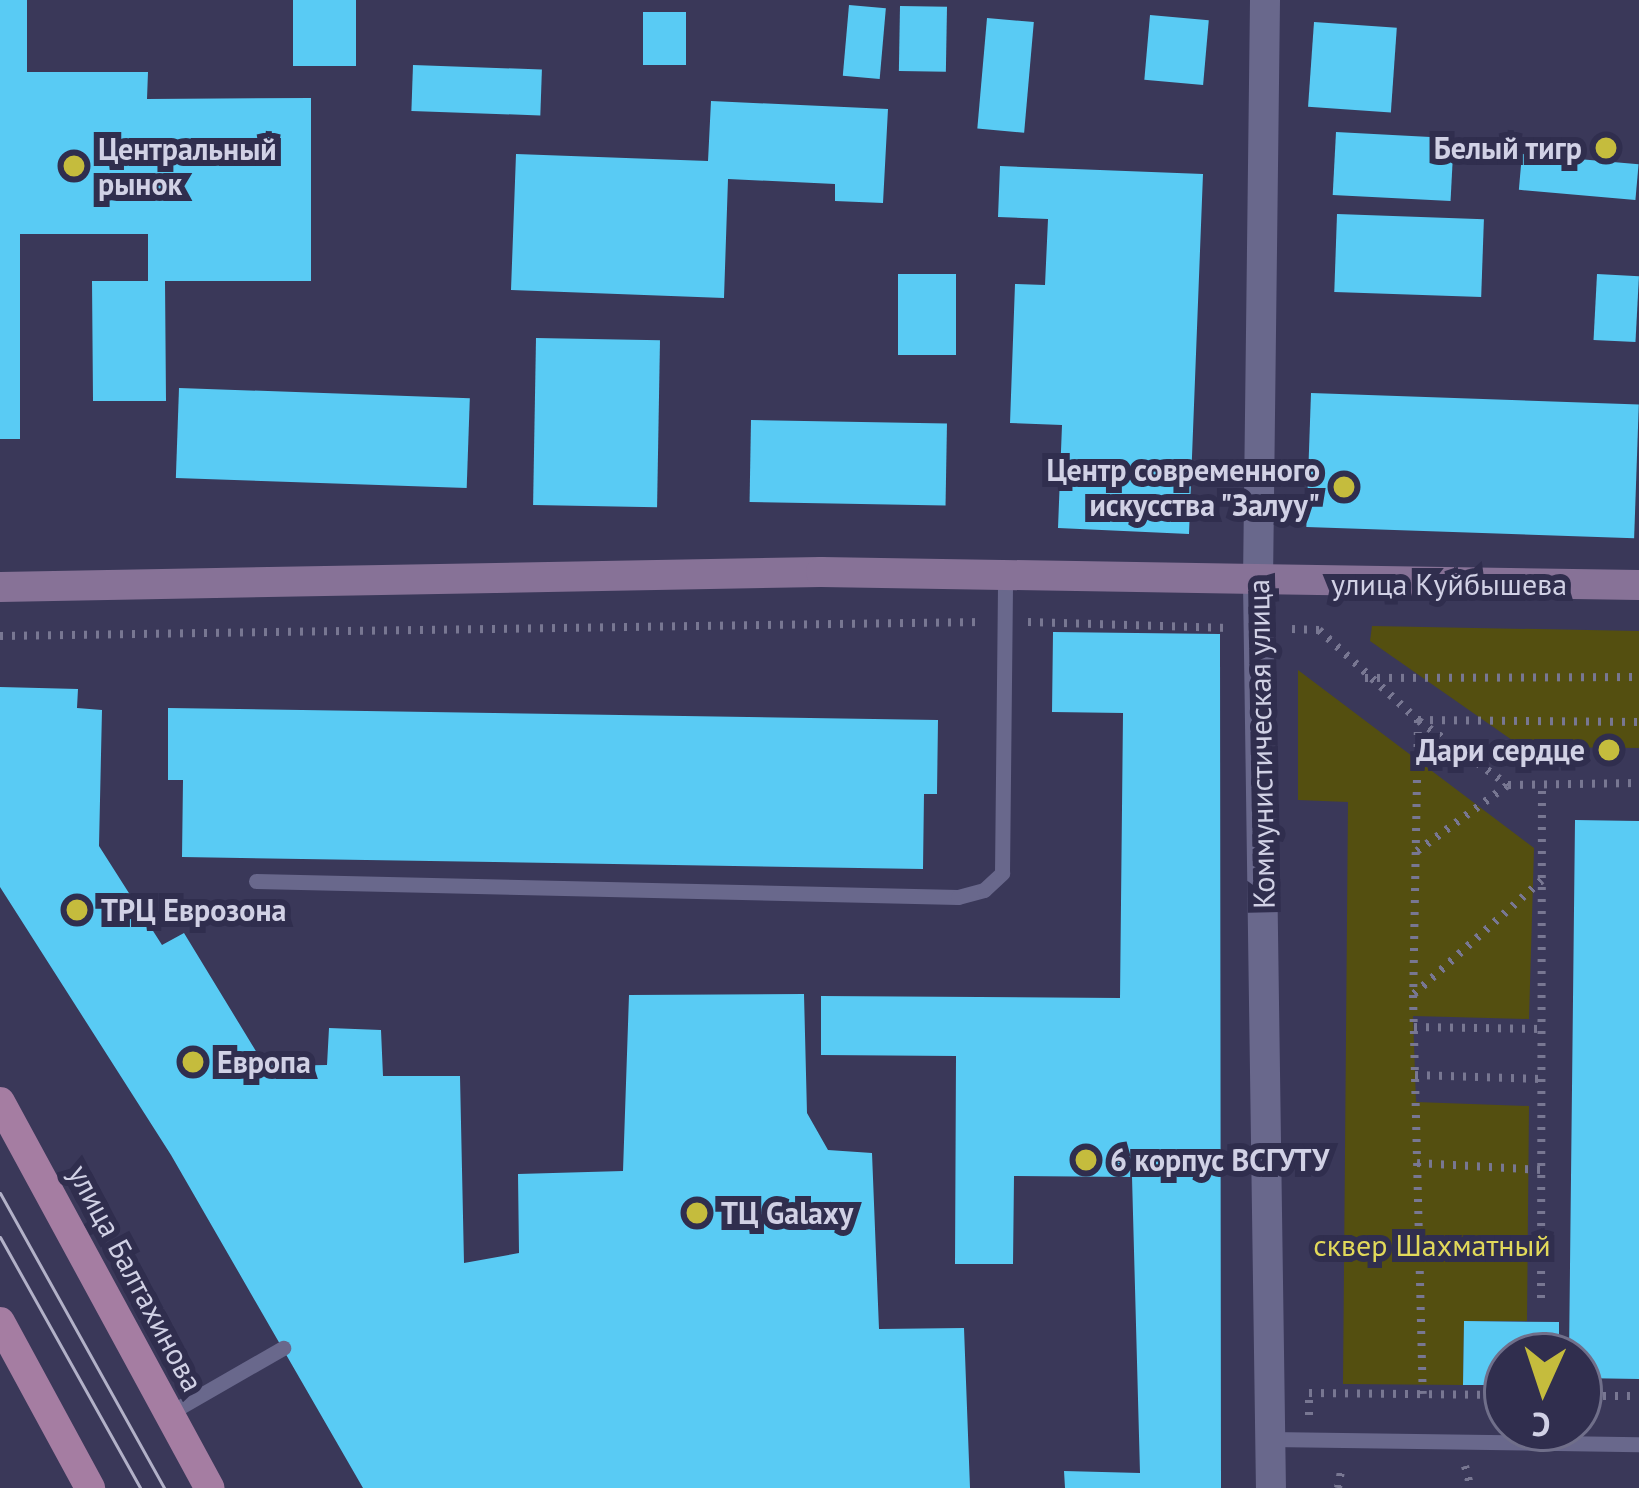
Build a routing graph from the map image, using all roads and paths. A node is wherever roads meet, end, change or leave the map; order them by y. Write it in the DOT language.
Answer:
graph roads {
  1 [pos="1265,0"];
  2 [pos="1005,577"];
  3 [pos="1258,583"];
  4 [pos="1639,585"];
  5 [pos="0,587"];
  6 [pos="1004,622"];
  7 [pos="1258,628"];
  8 [pos="0,637"];
  9 [pos="1639,677"];
  10 [pos="1365,678"];
  11 [pos="1418,720"];
  12 [pos="1639,722"];
  13 [pos="1639,783"];
  14 [pos="1542,784"];
  15 [pos="1508,785"];
  16 [pos="1415,851"];
  17 [pos="1542,880"];
  18 [pos="256,881"];
  19 [pos="1413,995"];
  20 [pos="1414,1027"];
  21 [pos="1541,1029"];
  22 [pos="1415,1075"];
  23 [pos="1541,1079"];
  24 [pos="0,1102"];
  25 [pos="1417,1163"];
  26 [pos="1541,1170"];
  27 [pos="1541,1298"];
  28 [pos="0,1322"];
  29 [pos="283,1348"];
  30 [pos="1309,1393"];
  31 [pos="1423,1394"];
  32 [pos="1483,1395"];
  33 [pos="1603,1396"];
  34 [pos="1639,1396"];
  35 [pos="168,1414"];
  36 [pos="1270,1439"];
  37 [pos="1639,1444"];
  38 [pos="90,1488"];
  39 [pos="210,1488"];
  40 [pos="1270,1488"];
  1 -- 3 [label="street, Коммунистическая улица"];
  2 -- 3 [label="main road, улица Куйбышева"];
  2 -- 5 [label="main road, улица Куйбышева"];
  2 -- 6 [label="lane"];
  3 -- 4 [label="main road, улица Куйбышева"];
  3 -- 7 [label="street, Коммунистическая улица"];
  6 -- 7 [label="path"];
  6 -- 8 [label="path"];
  6 -- 18 [label="lane"];
  7 -- 10 [label="path"];
  7 -- 36 [label="street, Коммунистическая улица"];
  9 -- 10 [label="path"];
  10 -- 11 [label="path"];
  11 -- 12 [label="path"];
  11 -- 15 [label="path"];
  11 -- 16 [label="path"];
  13 -- 14 [label="path"];
  14 -- 15 [label="path"];
  14 -- 17 [label="path"];
  15 -- 16 [label="path"];
  16 -- 19 [label="path"];
  17 -- 19 [label="path"];
  17 -- 21 [label="path"];
  19 -- 20 [label="path"];
  20 -- 21 [label="path"];
  20 -- 22 [label="path"];
  21 -- 23 [label="path"];
  22 -- 23 [label="path"];
  22 -- 25 [label="path"];
  23 -- 26 [label="path"];
  24 -- 35 [label="main road, улица Балтахинова"];
  25 -- 26 [label="path"];
  25 -- 31 [label="path"];
  26 -- 27 [label="path"];
  28 -- 38 [label="main road"];
  29 -- 35 [label="lane"];
  30 -- 31 [label="path"];
  31 -- 32 [label="path"];
  33 -- 34 [label="path"];
  35 -- 39 [label="main road, улица Балтахинова"];
  36 -- 37 [label="lane"];
  36 -- 40 [label="street, Коммунистическая улица"];
}
